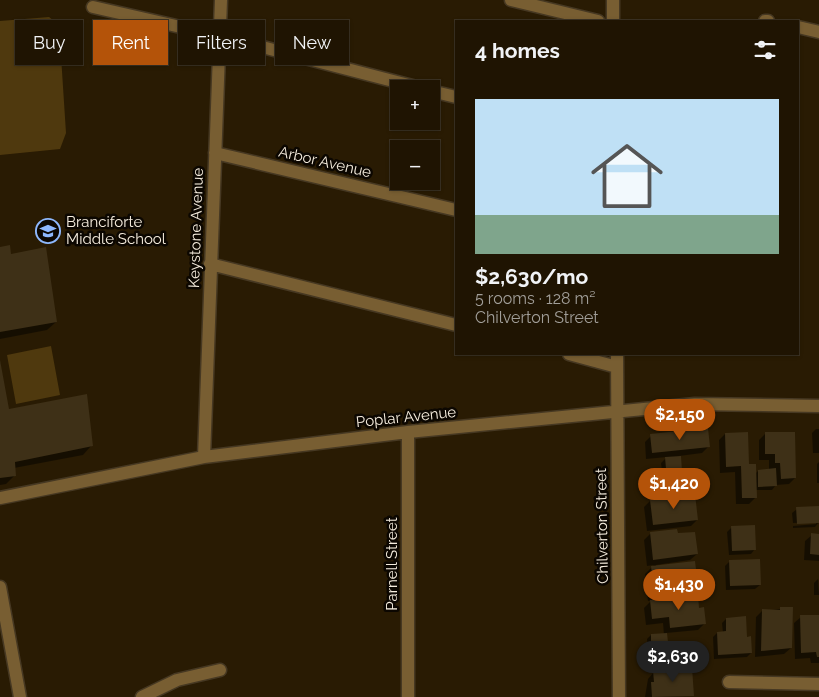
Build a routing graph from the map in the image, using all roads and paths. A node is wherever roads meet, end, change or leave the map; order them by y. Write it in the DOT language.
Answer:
graph roads {
  1 [pos="221,0"];
  2 [pos="511,0"];
  3 [pos="613,0"];
  4 [pos="93,8"];
  5 [pos="220,20"];
  6 [pos="594,20"];
  7 [pos="613,20"];
  8 [pos="799,26"];
  9 [pos="178,27"];
  10 [pos="819,32"];
  11 [pos="265,48"];
  12 [pos="219,65"];
  13 [pos="390,80"];
  14 [pos="440,93"];
  15 [pos="455,97"];
  16 [pos="215,153"];
  17 [pos="455,210"];
  18 [pos="210,264"];
  19 [pos="455,325"];
  20 [pos="577,355"];
  21 [pos="617,360"];
  22 [pos="819,406"];
  23 [pos="617,410"];
  24 [pos="408,432"];
  25 [pos="204,457"];
  26 [pos="0,498"];
  27 [pos="0,587"];
  28 [pos="4,625"];
  29 [pos="220,670"];
  30 [pos="728,682"];
  31 [pos="819,684"];
  32 [pos="20,697"];
  33 [pos="142,697"];
  34 [pos="408,697"];
  35 [pos="619,697"];
  1 -- 5 [label="street, Keystone Avenue"];
  2 -- 6 [label="street"];
  3 -- 7 [label="street"];
  4 -- 9 [label="street"];
  8 -- 10 [label="street"];
  11 -- 13 [label="street"];
  12 -- 16 [label="street, Keystone Avenue"];
  14 -- 15 [label="street"];
  16 -- 17 [label="street, Arbor Avenue"];
  16 -- 18 [label="street, Keystone Avenue"];
  18 -- 19 [label="street"];
  18 -- 25 [label="street, Keystone Avenue"];
  20 -- 21 [label="street"];
  21 -- 23 [label="street, Chilverton Street"];
  22 -- 23 [label="street, Poplar Avenue"];
  23 -- 24 [label="street, Poplar Avenue"];
  23 -- 35 [label="street, Chilverton Street"];
  24 -- 25 [label="street, Poplar Avenue"];
  24 -- 34 [label="street, Parnell Street"];
  25 -- 26 [label="street, Poplar Avenue"];
  27 -- 28 [label="street"];
  28 -- 32 [label="street"];
  29 -- 33 [label="street"];
  30 -- 31 [label="street"];
}
